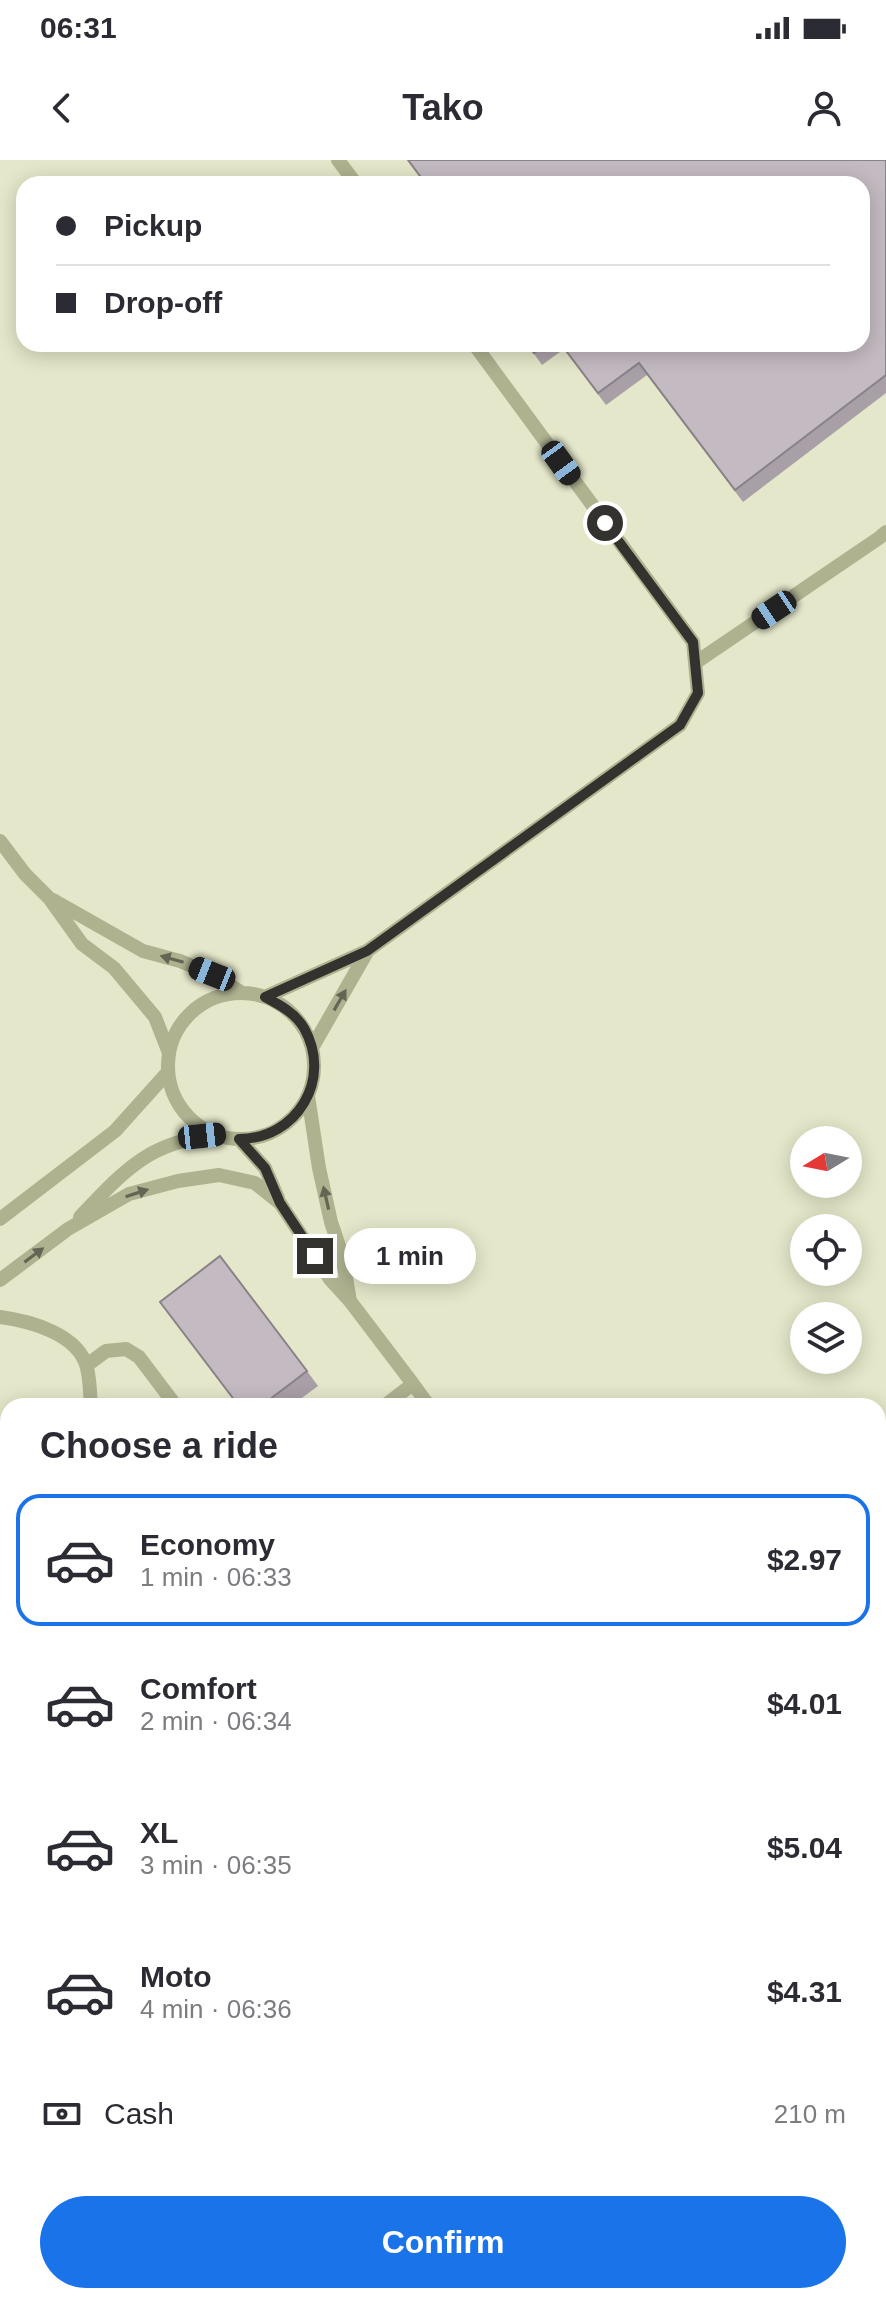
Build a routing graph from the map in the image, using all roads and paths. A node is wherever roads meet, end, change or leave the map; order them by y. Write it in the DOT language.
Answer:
graph roads {
  1 [pos="480,352"];
  2 [pos="886,532"];
  3 [pos="695,663"];
  4 [pos="2,847"];
  5 [pos="49,898"];
  6 [pos="367,951"];
  7 [pos="242,993"];
  8 [pos="265,997"];
  9 [pos="312,1048"];
  10 [pos="169,1053"];
  11 [pos="168,1072"];
  12 [pos="308,1096"];
  13 [pos="218,1135"];
  14 [pos="239,1139"];
  15 [pos="280,1203"];
  16 [pos="0,1219"];
  17 [pos="68,1229"];
  18 [pos="0,1280"];
  19 [pos="350,1301"];
  20 [pos="0,1317"];
  21 [pos="87,1365"];
  22 [pos="413,1384"];
  23 [pos="90,1398"];
  24 [pos="170,1398"];
  25 [pos="395,1398"];
  26 [pos="423,1398"];
  1 -- 3 [label="lane"];
  2 -- 3 [label="lane"];
  3 -- 6 [label="lane"];
  4 -- 5 [label="lane"];
  7 -- 5 [label="lane, one-way"];
  5 -- 10 [label="lane"];
  6 -- 8 [label="lane"];
  9 -- 6 [label="lane, one-way"];
  7 -- 8 [label="lane"];
  7 -- 10 [label="lane"];
  8 -- 9 [label="lane"];
  9 -- 12 [label="lane"];
  10 -- 11 [label="lane"];
  11 -- 13 [label="lane"];
  11 -- 16 [label="lane"];
  12 -- 14 [label="lane"];
  19 -- 12 [label="lane, one-way"];
  13 -- 14 [label="lane"];
  13 -- 17 [label="lane"];
  14 -- 15 [label="lane"];
  17 -- 15 [label="lane, one-way"];
  15 -- 19 [label="lane"];
  18 -- 17 [label="lane, one-way"];
  19 -- 22 [label="lane"];
  20 -- 21 [label="lane"];
  21 -- 23 [label="lane"];
  21 -- 24 [label="lane"];
  22 -- 25 [label="lane"];
  22 -- 26 [label="lane"];
}
